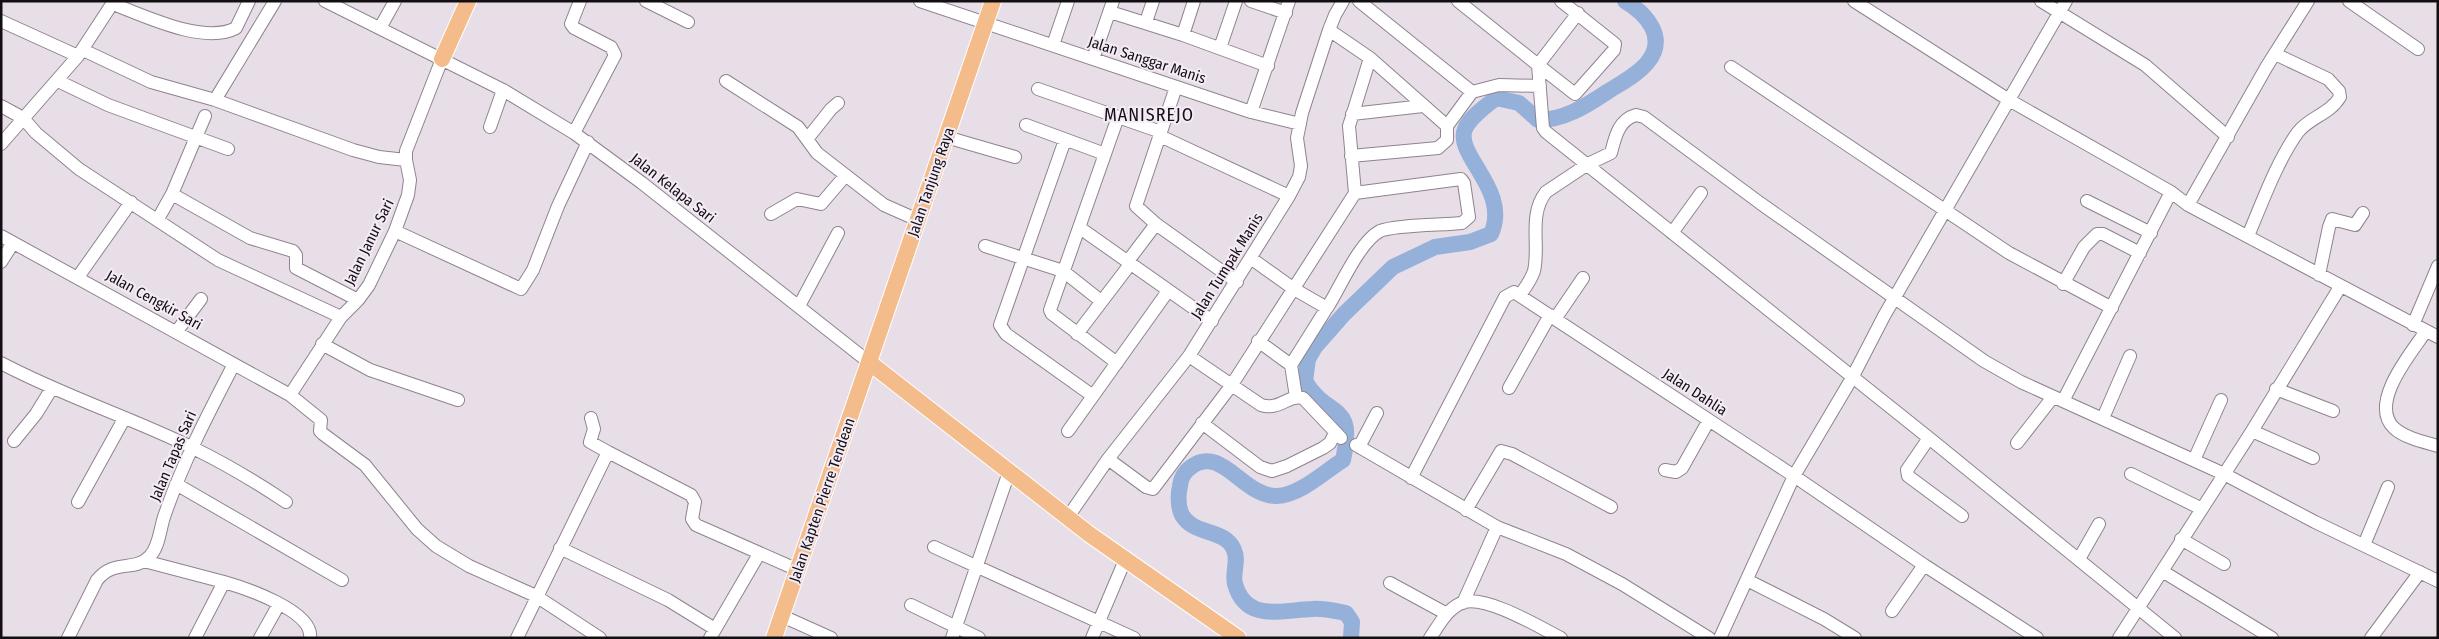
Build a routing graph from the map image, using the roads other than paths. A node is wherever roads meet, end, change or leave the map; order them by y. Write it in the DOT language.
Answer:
graph roads {
  1 [pos="249,1"];
  2 [pos="275,1"];
  3 [pos="324,1"];
  4 [pos="395,1"];
  5 [pos="468,1"];
  6 [pos="580,1"];
  7 [pos="646,1"];
  8 [pos="920,1"];
  9 [pos="993,1"];
  10 [pos="1068,1"];
  11 [pos="1153,1"];
  12 [pos="1194,1"];
  13 [pos="1236,1"];
  14 [pos="1251,1"];
  15 [pos="1343,1"];
  16 [pos="1359,1"];
  17 [pos="1458,1"];
  18 [pos="1561,1"];
  19 [pos="2041,1"];
  20 [pos="2066,1"];
  21 [pos="2308,1"];
  22 [pos="2349,1"];
  23 [pos="114,3"];
  24 [pos="1859,3"];
  25 [pos="1112,6"];
  26 [pos="1288,7"];
  27 [pos="1578,13"];
  28 [pos="2060,13"];
  29 [pos="1,21"];
  30 [pos="688,22"];
  31 [pos="1146,22"];
  32 [pos="986,23"];
  33 [pos="380,28"];
  34 [pos="1329,30"];
  35 [pos="1183,35"];
  36 [pos="1052,45"];
  37 [pos="1220,48"];
  38 [pos="2418,49"];
  39 [pos="80,53"];
  40 [pos="2275,54"];
  41 [pos="1370,58"];
  42 [pos="442,59"];
  43 [pos="1093,59"];
  44 [pos="1538,65"];
  45 [pos="1268,66"];
  46 [pos="1731,67"];
  47 [pos="58,81"];
  48 [pos="726,81"];
  49 [pos="1540,86"];
  50 [pos="1176,87"];
  51 [pos="1038,89"];
  52 [pos="503,90"];
  53 [pos="1472,92"];
  54 [pos="215,100"];
  55 [pos="2009,100"];
  56 [pos="838,104"];
  57 [pos="1,106"];
  58 [pos="1423,106"];
  59 [pos="1252,112"];
  60 [pos="1352,114"];
  61 [pos="205,116"];
  62 [pos="1118,117"];
  63 [pos="22,118"];
  64 [pos="1300,124"];
  65 [pos="1026,125"];
  66 [pos="1447,126"];
  67 [pos="490,127"];
  68 [pos="574,133"];
  69 [pos="1160,134"];
  70 [pos="2228,136"];
  71 [pos="195,137"];
  72 [pos="946,137"];
  73 [pos="808,138"];
  74 [pos="1065,140"];
  75 [pos="588,142"];
  76 [pos="1,144"];
  77 [pos="228,149"];
  78 [pos="1105,154"];
  79 [pos="1351,156"];
  80 [pos="1015,157"];
  81 [pos="406,160"];
  82 [pos="1588,164"];
  83 [pos="845,176"];
  84 [pos="2172,192"];
  85 [pos="1354,193"];
  86 [pos="1701,193"];
  87 [pos="172,194"];
  88 [pos="1289,196"];
  89 [pos="2087,201"];
  90 [pos="131,202"];
  91 [pos="2188,205"];
  92 [pos="1945,210"];
  93 [pos="2363,213"];
  94 [pos="771,214"];
  95 [pos="158,219"];
  96 [pos="918,220"];
  97 [pos="1156,224"];
  98 [pos="1080,228"];
  99 [pos="395,231"];
  100 [pos="838,233"];
  101 [pos="1672,233"];
  102 [pos="2151,233"];
  103 [pos="1,236"];
  104 [pos="2248,236"];
  105 [pos="13,243"];
  106 [pos="985,246"];
  107 [pos="2140,253"];
  108 [pos="1025,258"];
  109 [pos="1252,258"];
  110 [pos="1,262"];
  111 [pos="1130,262"];
  112 [pos="2438,266"];
  113 [pos="1064,271"];
  114 [pos="2319,275"];
  115 [pos="78,277"];
  116 [pos="1583,278"];
  117 [pos="1237,282"];
  118 [pos="2063,284"];
  119 [pos="2340,286"];
  120 [pos="1294,289"];
  121 [pos="1168,291"];
  122 [pos="1520,295"];
  123 [pos="201,299"];
  124 [pos="358,300"];
  125 [pos="1895,300"];
  126 [pos="1101,301"];
  127 [pos="800,306"];
  128 [pos="1328,306"];
  129 [pos="2112,308"];
  130 [pos="341,317"];
  131 [pos="1552,317"];
  132 [pos="1212,322"];
  133 [pos="2413,325"];
  134 [pos="178,331"];
  135 [pos="2426,331"];
  136 [pos="1077,334"];
  137 [pos="2438,337"];
  138 [pos="1258,341"];
  139 [pos="322,344"];
  140 [pos="1189,356"];
  141 [pos="2130,356"];
  142 [pos="1,363"];
  143 [pos="870,363"];
  144 [pos="1116,363"];
  145 [pos="234,364"];
  146 [pos="1291,365"];
  147 [pos="1852,378"];
  148 [pos="1231,386"];
  149 [pos="52,388"];
  150 [pos="1509,388"];
  151 [pos="2276,388"];
  152 [pos="290,394"];
  153 [pos="1093,396"];
  154 [pos="1296,397"];
  155 [pos="2058,399"];
  156 [pos="458,400"];
  157 [pos="2222,400"];
  158 [pos="2333,411"];
  159 [pos="1378,413"];
  160 [pos="591,418"];
  161 [pos="2102,418"];
  162 [pos="124,419"];
  163 [pos="1708,420"];
  164 [pos="1202,423"];
  165 [pos="1068,431"];
  166 [pos="2252,431"];
  167 [pos="1929,438"];
  168 [pos="14,441"];
  169 [pos="2017,443"];
  170 [pos="2438,446"];
  171 [pos="192,448"];
  172 [pos="608,452"];
  173 [pos="2313,458"];
  174 [pos="1108,459"];
  175 [pos="2194,460"];
  176 [pos="1665,470"];
  177 [pos="1009,472"];
  178 [pos="2131,474"];
  179 [pos="2224,474"];
  180 [pos="1794,476"];
  181 [pos="1411,478"];
  182 [pos="176,484"];
  183 [pos="2388,487"];
  184 [pos="78,502"];
  185 [pos="286,502"];
  186 [pos="1611,507"];
  187 [pos="2202,508"];
  188 [pos="1466,510"];
  189 [pos="1962,516"];
  190 [pos="1068,517"];
  191 [pos="2099,524"];
  192 [pos="1497,527"];
  193 [pos="2181,539"];
  194 [pos="2364,545"];
  195 [pos="934,547"];
  196 [pos="560,548"];
  197 [pos="760,554"];
  198 [pos="2079,559"];
  199 [pos="1125,560"];
  200 [pos="144,561"];
  201 [pos="2224,564"];
  202 [pos="977,565"];
  203 [pos="1924,565"];
  204 [pos="798,570"];
  205 [pos="2162,571"];
  206 [pos="2420,572"];
  207 [pos="342,580"];
  208 [pos="1746,580"];
  209 [pos="2438,581"];
  210 [pos="224,582"];
  211 [pos="1390,583"];
  212 [pos="536,596"];
  213 [pos="1463,602"];
  214 [pos="280,604"];
  215 [pos="911,605"];
  216 [pos="2138,608"];
  217 [pos="1892,611"];
  218 [pos="1447,614"];
  219 [pos="782,616"];
  220 [pos="1098,622"];
  221 [pos="954,632"];
  222 [pos="713,633"];
  223 [pos="1558,637"];
  224 [pos="68,638"];
  225 [pos="195,638"];
  226 [pos="260,638"];
  227 [pos="310,638"];
  228 [pos="517,638"];
  229 [pos="600,638"];
  230 [pos="774,638"];
  231 [pos="831,638"];
  232 [pos="979,638"];
  233 [pos="1092,638"];
  234 [pos="1134,638"];
  235 [pos="1238,638"];
  236 [pos="1430,638"];
  237 [pos="1709,638"];
  238 [pos="1720,638"];
  239 [pos="1855,638"];
  240 [pos="2037,638"];
  241 [pos="2119,638"];
  242 [pos="2175,638"];
  243 [pos="2272,638"];
  244 [pos="2371,638"];
  1 -- 23 [label="street"];
  2 -- 54 [label="street"];
  3 -- 33 [label="street, Jalan Kelapa Sari"];
  4 -- 33 [label="street"];
  5 -- 42 [label="main road"];
  6 -- 68 [label="street"];
  7 -- 30 [label="street"];
  8 -- 32 [label="street, Jalan Sanggar Manis"];
  9 -- 32 [label="main road, Jalan Tanjung Raya"];
  10 -- 36 [label="street"];
  11 -- 31 [label="street"];
  12 -- 35 [label="street"];
  13 -- 37 [label="street"];
  14 -- 26 [label="street"];
  15 -- 34 [label="street, Jalan Tumpak Manis"];
  16 -- 53 [label="street"];
  17 -- 44 [label="street"];
  18 -- 27 [label="street"];
  19 -- 28 [label="street"];
  20 -- 28 [label="street"];
  21 -- 40 [label="street"];
  22 -- 38 [label="street"];
  23 -- 39 [label="street"];
  24 -- 55 [label="street"];
  25 -- 31 [label="street"];
  25 -- 43 [label="street"];
  26 -- 45 [label="street"];
  27 -- 44 [label="street"];
  27 -- 44 [label="street"];
  28 -- 55 [label="street"];
  28 -- 70 [label="street"];
  29 -- 39 [label="street"];
  31 -- 35 [label="street"];
  32 -- 36 [label="street, Jalan Sanggar Manis"];
  32 -- 72 [label="main road, Jalan Tanjung Raya"];
  33 -- 42 [label="street, Jalan Kelapa Sari"];
  34 -- 41 [label="street"];
  34 -- 64 [label="street, Jalan Tumpak Manis"];
  35 -- 37 [label="street"];
  36 -- 43 [label="street, Jalan Sanggar Manis"];
  37 -- 45 [label="street"];
  39 -- 47 [label="street"];
  39 -- 54 [label="street"];
  40 -- 70 [label="street"];
  40 -- 104 [label="street"];
  41 -- 58 [label="street"];
  41 -- 60 [label="street"];
  42 -- 52 [label="street, Jalan Kelapa Sari"];
  42 -- 81 [label="street, Jalan Janur Sari"];
  43 -- 50 [label="street, Jalan Sanggar Manis"];
  44 -- 49 [label="street"];
  45 -- 59 [label="street"];
  46 -- 92 [label="street"];
  47 -- 63 [label="street"];
  47 -- 71 [label="street"];
  48 -- 73 [label="street"];
  49 -- 53 [label="street"];
  49 -- 82 [label="street"];
  50 -- 59 [label="street, Jalan Sanggar Manis"];
  50 -- 69 [label="street"];
  51 -- 62 [label="street"];
  52 -- 67 [label="street"];
  52 -- 68 [label="street, Jalan Kelapa Sari"];
  53 -- 66 [label="street"];
  54 -- 81 [label="street"];
  55 -- 84 [label="street"];
  55 -- 92 [label="street"];
  56 -- 73 [label="street"];
  57 -- 63 [label="street"];
  58 -- 60 [label="street"];
  58 -- 66 [label="street"];
  59 -- 64 [label="street, Jalan Sanggar Manis"];
  60 -- 79 [label="street"];
  61 -- 71 [label="street"];
  62 -- 69 [label="street"];
  62 -- 78 [label="street"];
  63 -- 76 [label="street"];
  63 -- 90 [label="street"];
  64 -- 88 [label="street, Jalan Tumpak Manis"];
  65 -- 74 [label="street"];
  66 -- 79 [label="street"];
  68 -- 75 [label="street, Jalan Kelapa Sari"];
  69 -- 88 [label="street"];
  69 -- 97 [label="street"];
  70 -- 91 [label="street"];
  71 -- 77 [label="street"];
  71 -- 87 [label="street"];
  72 -- 80 [label="street"];
  72 -- 96 [label="main road, Jalan Tanjung Raya"];
  73 -- 83 [label="street"];
  74 -- 78 [label="street"];
  74 -- 108 [label="street"];
  75 -- 99 [label="street"];
  75 -- 127 [label="street, Jalan Kelapa Sari"];
  78 -- 98 [label="street"];
  79 -- 85 [label="street"];
  81 -- 99 [label="street, Jalan Janur Sari"];
  82 -- 101 [label="street"];
  82 -- 122 [label="street"];
  82 -- 125 [label="street"];
  83 -- 94 [label="street"];
  83 -- 96 [label="street"];
  84 -- 91 [label="street"];
  84 -- 102 [label="street"];
  85 -- 120 [label="street"];
  85 -- 128 [label="street"];
  86 -- 101 [label="street"];
  87 -- 95 [label="street"];
  87 -- 124 [label="street"];
  88 -- 109 [label="street, Jalan Tumpak Manis"];
  89 -- 102 [label="street"];
  90 -- 95 [label="street"];
  90 -- 115 [label="street"];
  91 -- 104 [label="street"];
  92 -- 118 [label="street"];
  92 -- 125 [label="street"];
  93 -- 114 [label="street"];
  95 -- 130 [label="street"];
  96 -- 143 [label="main road, Jalan Tanjung Raya"];
  97 -- 111 [label="street"];
  97 -- 117 [label="street"];
  98 -- 111 [label="street"];
  98 -- 113 [label="street"];
  99 -- 124 [label="street, Jalan Janur Sari"];
  100 -- 127 [label="street"];
  101 -- 147 [label="street"];
  102 -- 107 [label="street"];
  103 -- 105 [label="street, Jalan Cengkir Sari"];
  104 -- 114 [label="street"];
  105 -- 110 [label="street"];
  105 -- 115 [label="street, Jalan Cengkir Sari"];
  106 -- 108 [label="street"];
  107 -- 118 [label="street"];
  107 -- 129 [label="street"];
  108 -- 113 [label="street"];
  108 -- 153 [label="street"];
  109 -- 117 [label="street, Jalan Tumpak Manis"];
  109 -- 120 [label="street"];
  111 -- 121 [label="street"];
  111 -- 126 [label="street"];
  112 -- 133 [label="street"];
  113 -- 126 [label="street"];
  113 -- 136 [label="street"];
  114 -- 119 [label="street"];
  115 -- 134 [label="street, Jalan Cengkir Sari"];
  116 -- 131 [label="street"];
  117 -- 132 [label="street, Jalan Tumpak Manis"];
  118 -- 129 [label="street"];
  119 -- 133 [label="street"];
  119 -- 151 [label="street"];
  120 -- 128 [label="street"];
  120 -- 138 [label="street"];
  121 -- 132 [label="street"];
  121 -- 144 [label="street"];
  122 -- 131 [label="street, Jalan Dahlia"];
  122 -- 181 [label="street"];
  123 -- 134 [label="street"];
  124 -- 130 [label="street, Jalan Janur Sari"];
  125 -- 147 [label="street"];
  125 -- 155 [label="street"];
  126 -- 136 [label="street"];
  127 -- 143 [label="street, Jalan Kelapa Sari"];
  128 -- 146 [label="street"];
  129 -- 155 [label="street"];
  130 -- 139 [label="street, Jalan Janur Sari"];
  131 -- 150 [label="street"];
  131 -- 163 [label="street, Jalan Dahlia"];
  132 -- 140 [label="street, Jalan Tumpak Manis"];
  133 -- 135 [label="street"];
  134 -- 145 [label="street, Jalan Cengkir Sari"];
  135 -- 137 [label="street"];
  135 -- 170 [label="street"];
  136 -- 144 [label="street"];
  138 -- 146 [label="street"];
  138 -- 148 [label="street"];
  139 -- 152 [label="street, Jalan Janur Sari"];
  139 -- 156 [label="street"];
  140 -- 148 [label="street"];
  140 -- 174 [label="street, Jalan Tumpak Manis"];
  141 -- 161 [label="street"];
  142 -- 149 [label="street"];
  143 -- 177 [label="main road"];
  143 -- 204 [label="main road, Jalan Kapten Pierre Tendean"];
  144 -- 153 [label="street"];
  145 -- 152 [label="street, Jalan Cengkir Sari"];
  145 -- 171 [label="street, Jalan Tapas Sari"];
  146 -- 154 [label="street"];
  147 -- 167 [label="street"];
  147 -- 180 [label="street"];
  148 -- 154 [label="street"];
  148 -- 164 [label="street"];
  149 -- 162 [label="street"];
  149 -- 168 [label="street"];
  151 -- 158 [label="street"];
  151 -- 166 [label="street"];
  152 -- 212 [label="street, Jalan Cengkir Sari"];
  153 -- 165 [label="street"];
  154 -- 164 [label="street"];
  155 -- 161 [label="street"];
  155 -- 169 [label="street"];
  157 -- 175 [label="street"];
  159 -- 181 [label="street"];
  160 -- 172 [label="street"];
  161 -- 175 [label="street"];
  162 -- 171 [label="street"];
  162 -- 184 [label="street"];
  163 -- 176 [label="street"];
  163 -- 180 [label="street, Jalan Dahlia"];
  164 -- 174 [label="street"];
  166 -- 173 [label="street"];
  166 -- 179 [label="street"];
  167 -- 189 [label="street"];
  167 -- 198 [label="street"];
  171 -- 182 [label="street, Jalan Tapas Sari"];
  171 -- 185 [label="street"];
  172 -- 196 [label="street"];
  172 -- 197 [label="street"];
  174 -- 190 [label="street, Jalan Tumpak Manis"];
  175 -- 179 [label="street"];
  177 -- 190 [label="main road"];
  177 -- 202 [label="street"];
  178 -- 187 [label="street"];
  179 -- 187 [label="street"];
  179 -- 194 [label="street"];
  180 -- 203 [label="street, Jalan Dahlia"];
  180 -- 208 [label="street"];
  181 -- 188 [label="street"];
  182 -- 200 [label="street, Jalan Tapas Sari"];
  182 -- 207 [label="street"];
  183 -- 194 [label="street"];
  186 -- 188 [label="street"];
  187 -- 193 [label="street"];
  188 -- 192 [label="street"];
  190 -- 199 [label="main road"];
  191 -- 198 [label="street"];
  192 -- 213 [label="street"];
  192 -- 237 [label="street"];
  193 -- 201 [label="street"];
  193 -- 205 [label="street"];
  194 -- 206 [label="street"];
  195 -- 202 [label="street"];
  196 -- 212 [label="street"];
  196 -- 222 [label="street"];
  197 -- 204 [label="street"];
  197 -- 222 [label="street"];
  198 -- 216 [label="street"];
  199 -- 220 [label="street"];
  199 -- 235 [label="main road"];
  200 -- 210 [label="street"];
  200 -- 224 [label="street"];
  202 -- 220 [label="street"];
  202 -- 221 [label="street"];
  203 -- 217 [label="street"];
  203 -- 240 [label="street, Jalan Dahlia"];
  204 -- 219 [label="main road, Jalan Kapten Pierre Tendean"];
  205 -- 216 [label="street"];
  205 -- 243 [label="street"];
  206 -- 209 [label="street"];
  206 -- 244 [label="street"];
  208 -- 238 [label="street"];
  208 -- 239 [label="street"];
  210 -- 214 [label="street"];
  210 -- 225 [label="street"];
  211 -- 218 [label="street"];
  212 -- 228 [label="street"];
  212 -- 229 [label="street"];
  213 -- 218 [label="street"];
  213 -- 223 [label="street"];
  214 -- 226 [label="street"];
  214 -- 227 [label="street"];
  215 -- 221 [label="street"];
  216 -- 241 [label="street"];
  216 -- 242 [label="street"];
  218 -- 236 [label="street"];
  219 -- 230 [label="main road, Jalan Kapten Pierre Tendean"];
  219 -- 231 [label="street"];
  220 -- 233 [label="street"];
  220 -- 234 [label="street"];
  221 -- 232 [label="street"];
}
